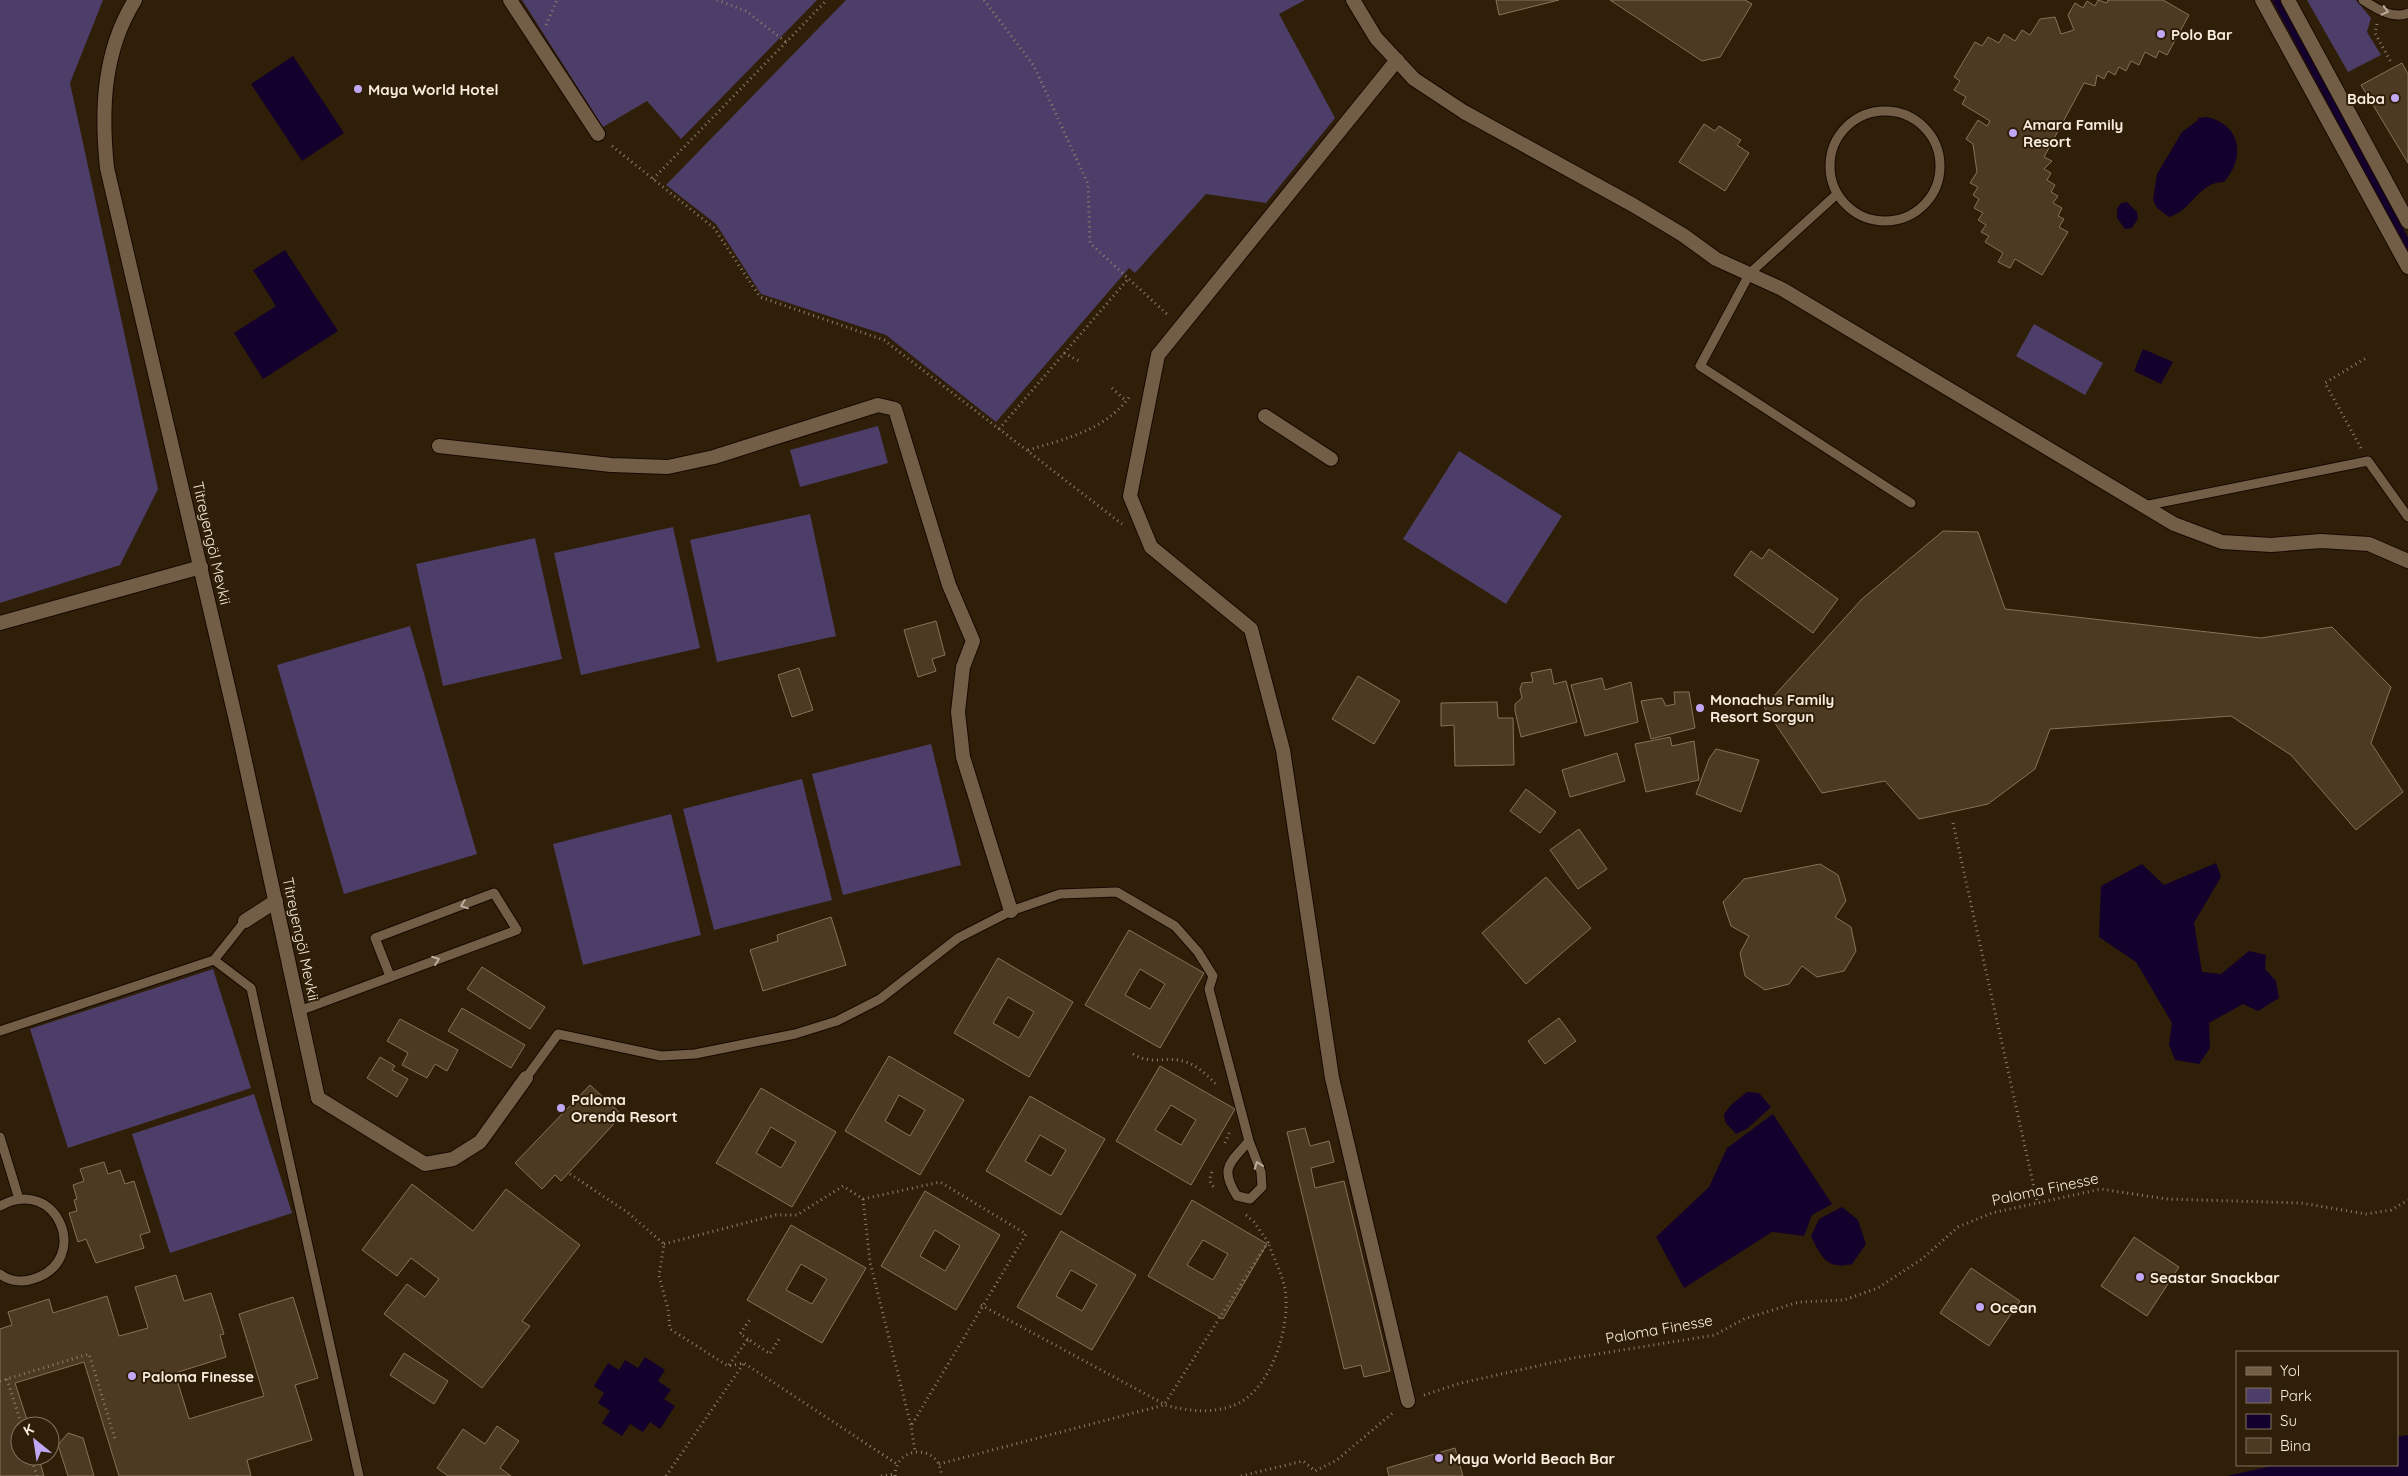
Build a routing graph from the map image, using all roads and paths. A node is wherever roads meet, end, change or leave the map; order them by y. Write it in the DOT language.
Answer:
graph roads {
  1 [pos="135,0"];
  2 [pos="510,0"];
  3 [pos="717,0"];
  4 [pos="827,0"];
  5 [pos="984,0"];
  6 [pos="1353,0"];
  7 [pos="2262,0"];
  8 [pos="2288,0"];
  9 [pos="2363,0"];
  10 [pos="2379,11"];
  11 [pos="2408,13"];
  12 [pos="786,42"];
  13 [pos="1397,60"];
  14 [pos="2392,64"];
  15 [pos="598,134"];
  16 [pos="653,179"];
  17 [pos="1837,194"];
  18 [pos="2408,222"];
  19 [pos="2408,267"];
  20 [pos="1750,273"];
  21 [pos="1128,279"];
  22 [pos="1180,327"];
  23 [pos="1064,353"];
  24 [pos="2366,358"];
  25 [pos="1079,361"];
  26 [pos="1112,388"];
  27 [pos="1132,394"];
  28 [pos="1126,401"];
  29 [pos="1265,416"];
  30 [pos="999,429"];
  31 [pos="439,446"];
  32 [pos="1027,450"];
  33 [pos="1331,459"];
  34 [pos="2368,461"];
  35 [pos="1911,503"];
  36 [pos="2142,506"];
  37 [pos="2408,517"];
  38 [pos="1151,547"];
  39 [pos="2408,561"];
  40 [pos="201,567"];
  41 [pos="0,623"];
  42 [pos="1953,823"];
  43 [pos="276,901"];
  44 [pos="1011,911"];
  45 [pos="244,920"];
  46 [pos="214,960"];
  47 [pos="390,976"];
  48 [pos="299,1011"];
  49 [pos="0,1031"];
  50 [pos="1133,1054"];
  51 [pos="526,1078"];
  52 [pos="1222,1090"];
  53 [pos="1232,1127"];
  54 [pos="0,1138"];
  55 [pos="1249,1141"];
  56 [pos="1224,1144"];
  57 [pos="1213,1170"];
  58 [pos="570,1174"];
  59 [pos="1218,1191"];
  60 [pos="19,1199"];
  61 [pos="863,1199"];
  62 [pos="2408,1200"];
  63 [pos="2038,1201"];
  64 [pos="0,1205"];
  65 [pos="1240,1209"];
  66 [pos="1268,1242"];
  67 [pos="664,1244"];
  68 [pos="1,1278"];
  69 [pos="981,1305"];
  70 [pos="750,1318"];
  71 [pos="782,1336"];
  72 [pos="748,1339"];
  73 [pos="744,1363"];
  74 [pos="728,1366"];
  75 [pos="7,1379"];
  76 [pos="0,1381"];
  77 [pos="1408,1401"];
  78 [pos="1164,1405"];
  79 [pos="19,1416"];
  80 [pos="911,1426"];
  81 [pos="116,1442"];
  82 [pos="914,1451"];
  83 [pos="897,1464"];
  84 [pos="939,1464"];
  85 [pos="895,1475"];
  86 [pos="359,1476"];
  87 [pos="666,1476"];
  88 [pos="881,1476"];
  89 [pos="941,1476"];
  90 [pos="1241,1476"];
  1 -- 40 [label="street, Titreyengöl Mevkii"];
  2 -- 15 [label="street"];
  3 -- 12 [label="path"];
  4 -- 12 [label="path"];
  5 -- 21 [label="path"];
  6 -- 13 [label="street"];
  7 -- 19 [label="street"];
  8 -- 18 [label="street"];
  9 -- 10 [label="lane"];
  10 -- 11 [label="lane, one-way"];
  10 -- 14 [label="path"];
  12 -- 16 [label="path"];
  13 -- 20 [label="street"];
  13 -- 22 [label="street"];
  15 -- 16 [label="path"];
  16 -- 30 [label="path"];
  17 -- 17 [label="lane"];
  17 -- 20 [label="lane"];
  20 -- 35 [label="lane"];
  20 -- 36 [label="street"];
  21 -- 22 [label="path"];
  21 -- 23 [label="path"];
  22 -- 38 [label="street"];
  23 -- 25 [label="path"];
  23 -- 30 [label="path"];
  24 -- 34 [label="path"];
  26 -- 28 [label="path"];
  27 -- 28 [label="path"];
  28 -- 32 [label="path"];
  29 -- 33 [label="street"];
  30 -- 32 [label="path"];
  31 -- 44 [label="street"];
  32 -- 38 [label="path"];
  34 -- 36 [label="lane"];
  34 -- 37 [label="lane"];
  36 -- 39 [label="street"];
  38 -- 77 [label="street"];
  40 -- 41 [label="street"];
  40 -- 43 [label="street, Titreyengöl Mevkii"];
  42 -- 63 [label="path"];
  43 -- 45 [label="street"];
  43 -- 48 [label="street, Titreyengöl Mevkii"];
  44 -- 51 [label="lane"];
  44 -- 55 [label="lane"];
  45 -- 46 [label="lane"];
  46 -- 49 [label="lane"];
  46 -- 86 [label="lane"];
  47 -- 47 [label="lane, one-way"];
  47 -- 48 [label="lane"];
  48 -- 51 [label="street, Titreyengöl Mevkii"];
  50 -- 52 [label="path"];
  53 -- 56 [label="path"];
  54 -- 60 [label="lane"];
  55 -- 55 [label="lane, one-way"];
  57 -- 59 [label="path"];
  58 -- 67 [label="path"];
  60 -- 64 [label="lane"];
  60 -- 68 [label="lane"];
  61 -- 67 [label="path"];
  61 -- 69 [label="path"];
  61 -- 80 [label="path"];
  62 -- 77 [label="path, Paloma Finesse"];
  65 -- 66 [label="path"];
  66 -- 78 [label="path"];
  66 -- 78 [label="path"];
  67 -- 74 [label="path"];
  69 -- 78 [label="path"];
  69 -- 80 [label="path"];
  70 -- 72 [label="path"];
  71 -- 72 [label="path"];
  72 -- 74 [label="path"];
  73 -- 74 [label="path"];
  73 -- 83 [label="path"];
  73 -- 87 [label="path"];
  75 -- 76 [label="path"];
  75 -- 79 [label="path"];
  75 -- 81 [label="path"];
  77 -- 90 [label="path, Paloma Finesse"];
  78 -- 84 [label="path"];
  80 -- 82 [label="path"];
  82 -- 83 [label="path"];
  82 -- 84 [label="path"];
  83 -- 85 [label="path"];
  84 -- 89 [label="path"];
  85 -- 88 [label="path"];
}
